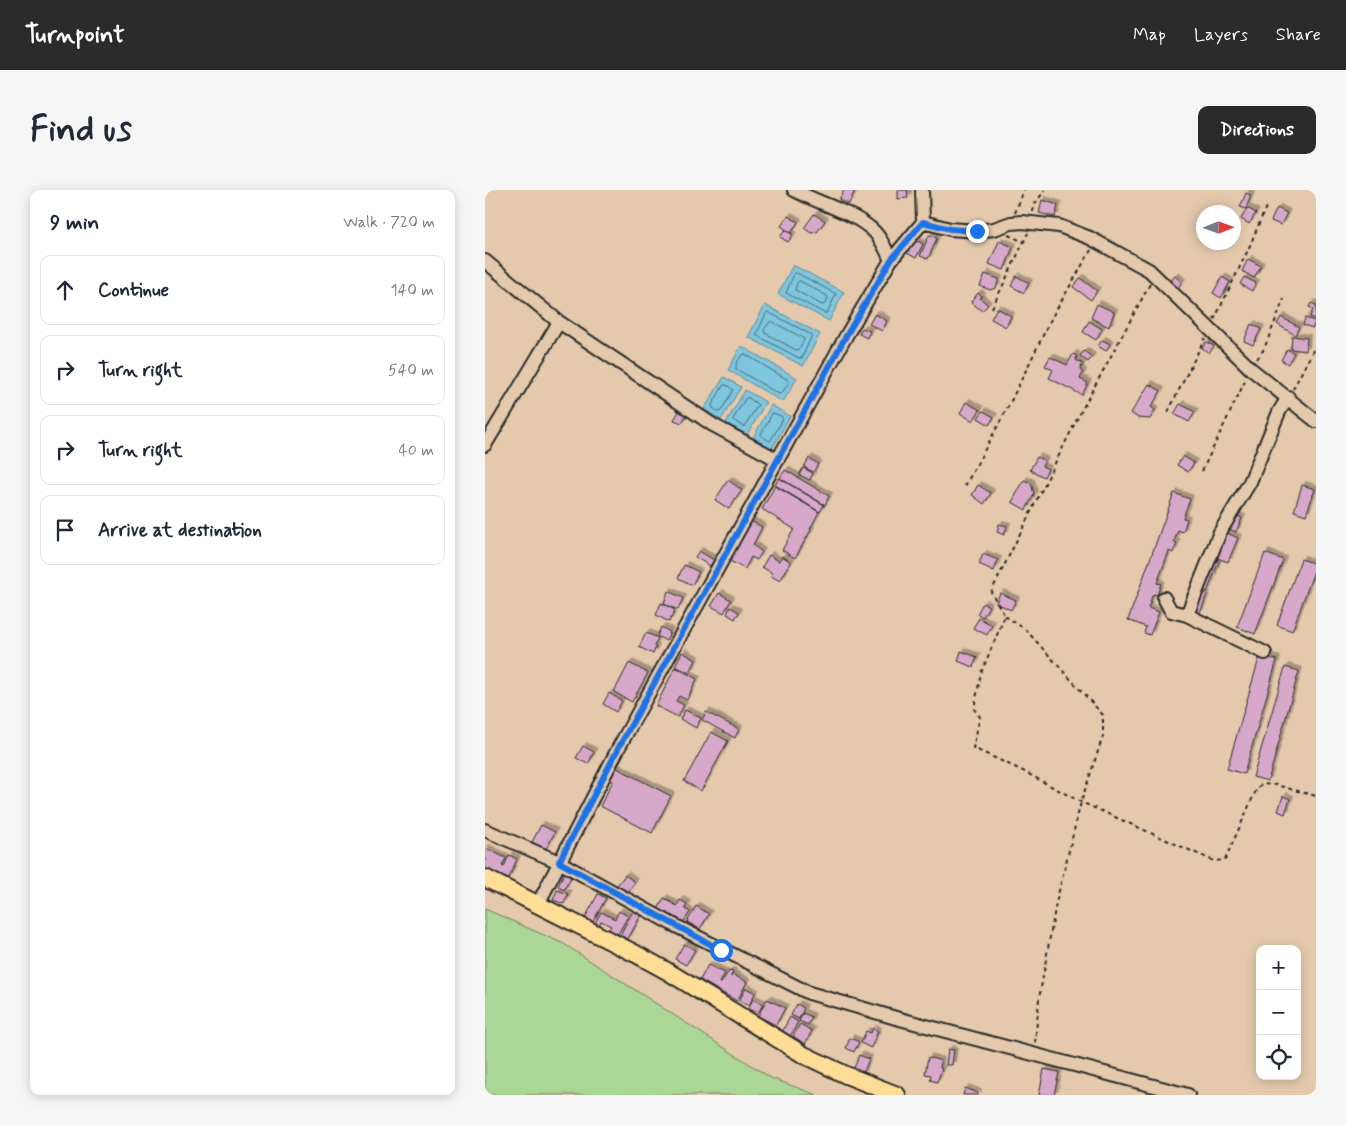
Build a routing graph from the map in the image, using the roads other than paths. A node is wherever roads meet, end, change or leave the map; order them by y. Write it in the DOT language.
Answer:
graph roads {
  1 [pos="794,190"];
  2 [pos="922,190"];
  3 [pos="923,222"];
  4 [pos="891,260"];
  5 [pos="485,261"];
  6 [pos="559,322"];
  7 [pos="1288,397"];
  8 [pos="1316,421"];
  9 [pos="485,445"];
  10 [pos="778,460"];
  11 [pos="1164,598"];
  12 [pos="1187,615"];
  13 [pos="1265,653"];
  14 [pos="485,830"];
  15 [pos="559,862"];
  16 [pos="485,878"];
  17 [pos="538,904"];
  18 [pos="897,1095"];
  19 [pos="1188,1095"];
  1 -- 4 [label="street"];
  2 -- 3 [label="street"];
  3 -- 4 [label="street"];
  3 -- 7 [label="street"];
  4 -- 10 [label="street"];
  5 -- 6 [label="street"];
  6 -- 9 [label="street"];
  6 -- 10 [label="street"];
  7 -- 8 [label="street"];
  7 -- 12 [label="street"];
  10 -- 15 [label="street"];
  11 -- 12 [label="street"];
  12 -- 13 [label="street"];
  14 -- 15 [label="street"];
  15 -- 17 [label="street"];
  15 -- 19 [label="street"];
  16 -- 17 [label="main road"];
  17 -- 18 [label="main road"];
}
